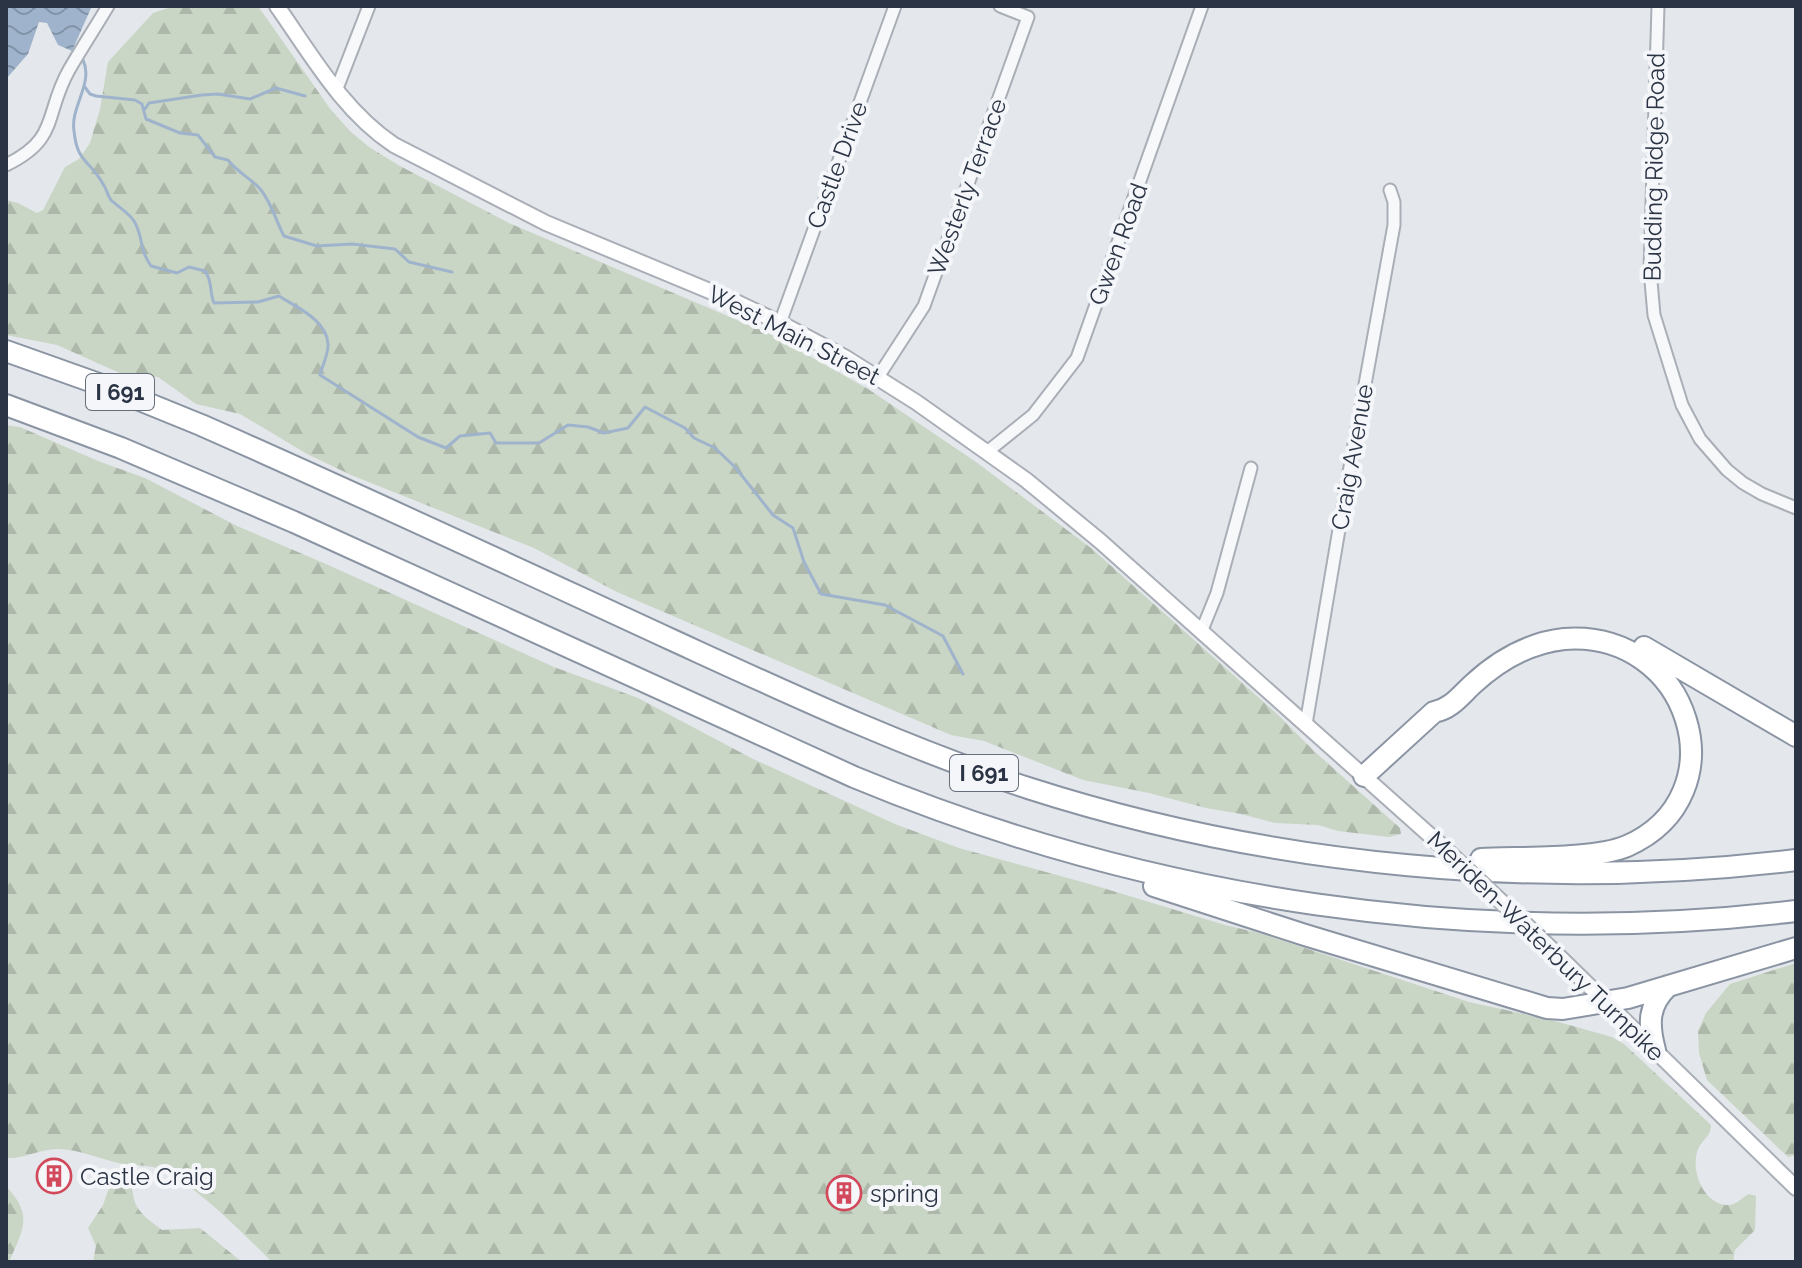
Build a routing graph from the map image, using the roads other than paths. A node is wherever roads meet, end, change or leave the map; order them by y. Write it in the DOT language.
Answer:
graph roads {
  1 [pos="108,6"];
  2 [pos="277,6"];
  3 [pos="369,6"];
  4 [pos="895,6"];
  5 [pos="1000,6"];
  6 [pos="1202,6"];
  7 [pos="1658,6"];
  8 [pos="336,91"];
  9 [pos="6,165"];
  10 [pos="1390,190"];
  11 [pos="780,323"];
  12 [pos="6,351"];
  13 [pos="878,377"];
  14 [pos="6,405"];
  15 [pos="987,452"];
  16 [pos="1251,468"];
  17 [pos="1796,508"];
  18 [pos="1202,630"];
  19 [pos="1291,711"];
  20 [pos="1434,712"];
  21 [pos="1306,724"];
  22 [pos="1796,736"];
  23 [pos="1364,776"];
  24 [pos="1057,849"];
  25 [pos="1796,860"];
  26 [pos="1374,861"];
  27 [pos="1796,911"];
  28 [pos="1796,948"];
  29 [pos="1668,986"];
  30 [pos="1606,1002"];
  31 [pos="1655,1050"];
  32 [pos="1796,1188"];
  1 -- 9 [label="street"];
  2 -- 8 [label="main road, West Main Street"];
  3 -- 8 [label="street"];
  4 -- 11 [label="street, Castle Drive"];
  5 -- 13 [label="street, Westerly Terrace"];
  6 -- 15 [label="street, Gwen Road"];
  7 -- 17 [label="street, Budding Ridge Road"];
  8 -- 11 [label="main road, West Main Street"];
  10 -- 21 [label="street, Craig Avenue"];
  11 -- 13 [label="main road, West Main Street"];
  12 -- 26 [label="highway, I 691"];
  13 -- 15 [label="main road, West Main Street"];
  14 -- 24 [label="highway, I 691"];
  15 -- 18 [label="main road, West Main Street"];
  16 -- 18 [label="street"];
  18 -- 19 [label="main road, West Main Street"];
  19 -- 21 [label="main road, Meriden-Waterbury Turnpike"];
  20 -- 22 [label="highway"];
  20 -- 23 [label="highway"];
  20 -- 26 [label="highway"];
  21 -- 23 [label="main road, Meriden-Waterbury Turnpike"];
  23 -- 30 [label="main road, Meriden-Waterbury Turnpike, bridge"];
  24 -- 27 [label="highway, I 691"];
  24 -- 30 [label="highway"];
  25 -- 26 [label="highway, I 691"];
  28 -- 29 [label="highway"];
  29 -- 30 [label="highway"];
  29 -- 31 [label="highway"];
  30 -- 31 [label="main road, Meriden-Waterbury Turnpike"];
  31 -- 32 [label="main road, Meriden-Waterbury Turnpike"];
}
